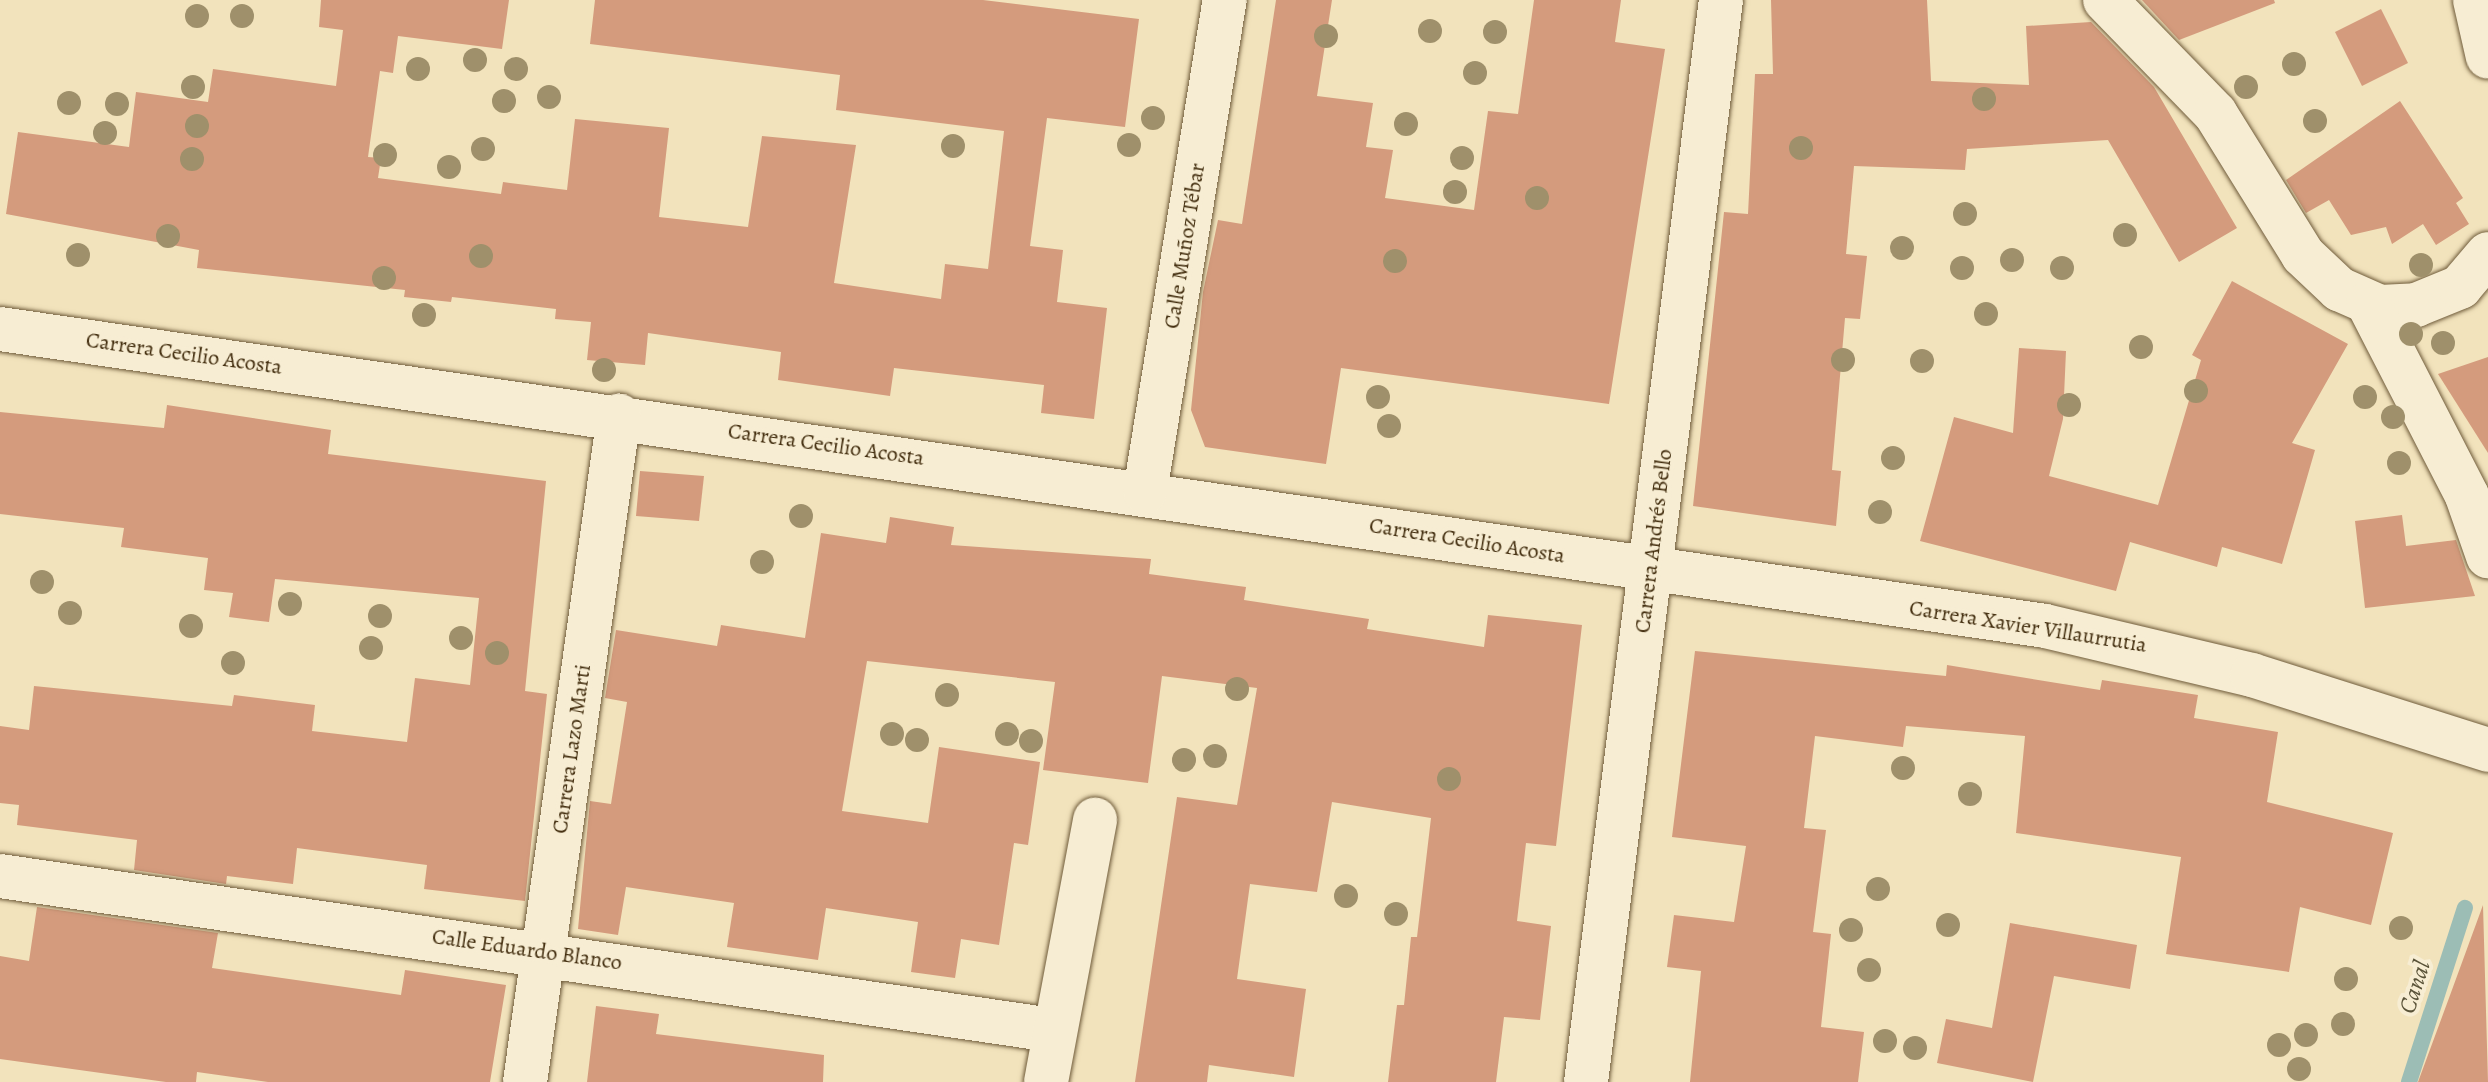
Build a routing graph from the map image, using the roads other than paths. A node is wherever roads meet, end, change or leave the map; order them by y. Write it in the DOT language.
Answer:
graph roads {
  1 [pos="1225,0"];
  2 [pos="1721,0"];
  3 [pos="2105,0"];
  4 [pos="2475,0"];
  5 [pos="2488,57"];
  6 [pos="2488,254"];
  7 [pos="2368,303"];
  8 [pos="0,329"];
  9 [pos="619,416"];
  10 [pos="1145,492"];
  11 [pos="2488,556"];
  12 [pos="1651,569"];
  13 [pos="2488,749"];
  14 [pos="1095,820"];
  15 [pos="0,876"];
  16 [pos="543,953"];
  17 [pos="1052,1030"];
  18 [pos="525,1082"];
  19 [pos="1046,1082"];
  20 [pos="1586,1082"];
  1 -- 10 [label="street, Calle Muñoz Tébar"];
  2 -- 12 [label="street, Carrera Andrés Bello"];
  3 -- 7 [label="street"];
  4 -- 5 [label="street"];
  6 -- 7 [label="street"];
  7 -- 11 [label="street"];
  8 -- 9 [label="street, Carrera Cecilio Acosta"];
  9 -- 10 [label="street, Carrera Cecilio Acosta"];
  9 -- 16 [label="street, Carrera Lazo Marti"];
  10 -- 12 [label="street, Carrera Cecilio Acosta"];
  12 -- 13 [label="street, Carrera Xavier Villaurrutia"];
  12 -- 20 [label="street, Carrera Andrés Bello"];
  14 -- 17 [label="street"];
  15 -- 16 [label="street, Calle Eduardo Blanco"];
  16 -- 17 [label="street, Calle Eduardo Blanco"];
  16 -- 18 [label="street, Carrera Lazo Marti"];
  17 -- 19 [label="street"];
}
